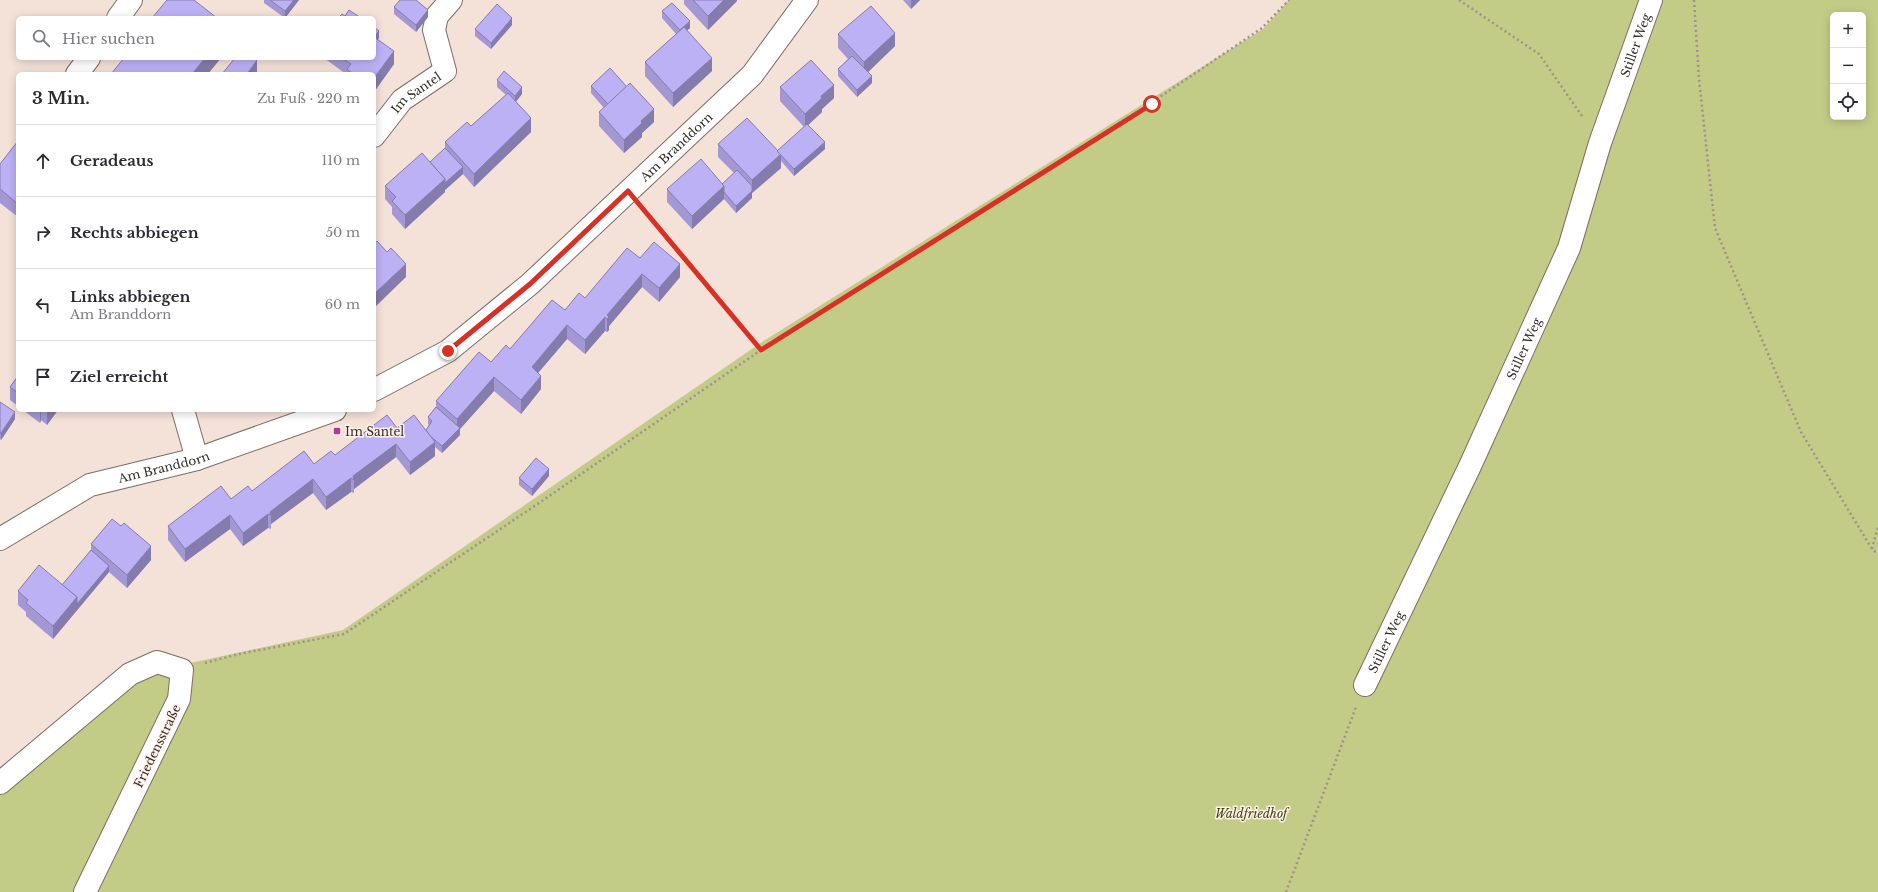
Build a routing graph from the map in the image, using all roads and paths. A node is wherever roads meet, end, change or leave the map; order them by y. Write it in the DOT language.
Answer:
graph roads {
  1 [pos="131,0"];
  2 [pos="451,0"];
  3 [pos="807,0"];
  4 [pos="1289,0"];
  5 [pos="1459,0"];
  6 [pos="1651,0"];
  7 [pos="1694,0"];
  8 [pos="119,16"];
  9 [pos="88,60"];
  10 [pos="78,72"];
  11 [pos="376,133"];
  12 [pos="1600,143"];
  13 [pos="628,191"];
  14 [pos="761,350"];
  15 [pos="376,389"];
  16 [pos="185,412"];
  17 [pos="329,412"];
  18 [pos="197,459"];
  19 [pos="1878,526"];
  20 [pos="0,539"];
  21 [pos="1872,549"];
  22 [pos="1878,554"];
  23 [pos="182,670"];
  24 [pos="1365,685"];
  25 [pos="0,783"];
  26 [pos="85,892"];
  27 [pos="1286,892"];
  1 -- 8 [label="street"];
  2 -- 11 [label="street, Im Santel"];
  3 -- 13 [label="street, Am Branddorn"];
  4 -- 14 [label="path"];
  5 -- 12 [label="path"];
  6 -- 12 [label="street, Stiller Weg"];
  7 -- 21 [label="path"];
  9 -- 10 [label="street"];
  12 -- 24 [label="street, Stiller Weg"];
  13 -- 14 [label="path"];
  13 -- 15 [label="street, Am Branddorn"];
  14 -- 23 [label="path"];
  16 -- 18 [label="street"];
  17 -- 18 [label="street, Am Branddorn"];
  18 -- 20 [label="street, Am Branddorn"];
  19 -- 21 [label="path"];
  21 -- 22 [label="path"];
  23 -- 25 [label="street"];
  23 -- 26 [label="street, Friedensstraße"];
  24 -- 27 [label="path"];
}
